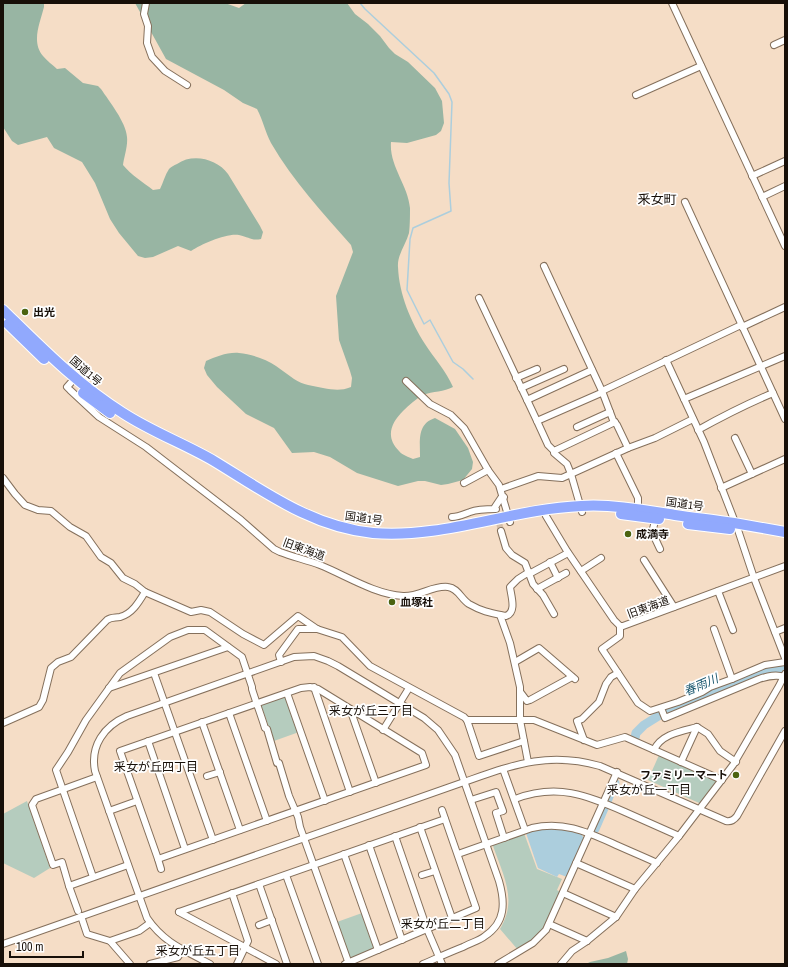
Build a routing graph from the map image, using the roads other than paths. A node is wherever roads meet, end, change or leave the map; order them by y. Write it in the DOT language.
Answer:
graph roads {
  1 [pos="146,3"];
  2 [pos="672,3"];
  3 [pos="785,40"];
  4 [pos="774,45"];
  5 [pos="701,66"];
  6 [pos="187,85"];
  7 [pos="636,95"];
  8 [pos="785,161"];
  9 [pos="752,176"];
  10 [pos="785,186"];
  11 [pos="762,197"];
  12 [pos="685,202"];
  13 [pos="785,246"];
  14 [pos="544,266"];
  15 [pos="478,298"];
  16 [pos="785,307"];
  17 [pos="3,310"];
  18 [pos="3,319"];
  19 [pos="742,326"];
  20 [pos="28,339"];
  21 [pos="785,356"];
  22 [pos="666,360"];
  23 [pos="761,367"];
  24 [pos="537,369"];
  25 [pos="564,369"];
  26 [pos="592,370"];
  27 [pos="516,378"];
  28 [pos="73,380"];
  29 [pos="406,381"];
  30 [pos="521,388"];
  31 [pos="601,392"];
  32 [pos="773,393"];
  33 [pos="684,399"];
  34 [pos="527,400"];
  35 [pos="610,412"];
  36 [pos="694,419"];
  37 [pos="785,419"];
  38 [pos="537,422"];
  39 [pos="615,422"];
  40 [pos="578,427"];
  41 [pos="698,430"];
  42 [pos="735,438"];
  43 [pos="628,448"];
  44 [pos="554,451"];
  45 [pos="616,453"];
  46 [pos="785,459"];
  47 [pos="488,470"];
  48 [pos="571,474"];
  49 [pos="752,474"];
  50 [pos="3,478"];
  51 [pos="464,483"];
  52 [pos="721,488"];
  53 [pos="501,489"];
  54 [pos="504,498"];
  55 [pos="581,509"];
  56 [pos="638,509"];
  57 [pos="546,516"];
  58 [pos="452,517"];
  59 [pos="656,518"];
  60 [pos="509,519"];
  61 [pos="736,527"];
  62 [pos="501,532"];
  63 [pos="785,532"];
  64 [pos="785,538"];
  65 [pos="660,549"];
  66 [pos="568,553"];
  67 [pos="601,558"];
  68 [pos="644,560"];
  69 [pos="550,562"];
  70 [pos="785,566"];
  71 [pos="581,571"];
  72 [pos="529,573"];
  73 [pos="566,573"];
  74 [pos="558,578"];
  75 [pos="754,578"];
  76 [pos="537,589"];
  77 [pos="718,591"];
  78 [pos="145,592"];
  79 [pos="674,607"];
  80 [pos="554,614"];
  81 [pos="500,615"];
  82 [pos="620,626"];
  83 [pos="785,628"];
  84 [pos="317,629"];
  85 [pos="714,629"];
  86 [pos="733,630"];
  87 [pos="775,632"];
  88 [pos="228,647"];
  89 [pos="785,658"];
  90 [pos="281,662"];
  91 [pos="515,662"];
  92 [pos="785,662"];
  93 [pos="154,673"];
  94 [pos="618,673"];
  95 [pos="247,674"];
  96 [pos="785,676"];
  97 [pos="732,679"];
  98 [pos="314,687"];
  99 [pos="109,688"];
  100 [pos="409,688"];
  101 [pos="711,688"];
  102 [pos="286,693"];
  103 [pos="521,693"];
  104 [pos="715,697"];
  105 [pos="165,703"];
  106 [pos="257,703"];
  107 [pos="400,704"];
  108 [pos="661,708"];
  109 [pos="350,709"];
  110 [pos="229,713"];
  111 [pos="467,720"];
  112 [pos="520,720"];
  113 [pos="3,722"];
  114 [pos="202,722"];
  115 [pos="697,727"];
  116 [pos="383,730"];
  117 [pos="785,731"];
  118 [pos="175,732"];
  119 [pos="584,740"];
  120 [pos="148,741"];
  121 [pos="524,741"];
  122 [pos="654,750"];
  123 [pos="528,762"];
  124 [pos="681,762"];
  125 [pos="736,762"];
  126 [pos="503,769"];
  127 [pos="220,772"];
  128 [pos="617,772"];
  129 [pos="207,776"];
  130 [pos="97,777"];
  131 [pos="722,780"];
  132 [pos="464,782"];
  133 [pos="376,783"];
  134 [pos="63,789"];
  135 [pos="350,792"];
  136 [pos="515,799"];
  137 [pos="471,800"];
  138 [pos="138,801"];
  139 [pos="325,801"];
  140 [pos="605,803"];
  141 [pos="442,810"];
  142 [pos="700,810"];
  143 [pos="109,811"];
  144 [pos="295,811"];
  145 [pos="445,819"];
  146 [pos="267,821"];
  147 [pos="420,827"];
  148 [pos="240,830"];
  149 [pos="525,830"];
  150 [pos="590,833"];
  151 [pos="395,836"];
  152 [pos="679,836"];
  153 [pos="304,838"];
  154 [pos="504,838"];
  155 [pos="213,840"];
  156 [pos="486,844"];
  157 [pos="369,845"];
  158 [pos="185,849"];
  159 [pos="344,854"];
  160 [pos="458,854"];
  161 [pos="158,859"];
  162 [pos="576,863"];
  163 [pos="657,863"];
  164 [pos="314,864"];
  165 [pos="128,865"];
  166 [pos="161,869"];
  167 [pos="435,871"];
  168 [pos="286,875"];
  169 [pos="422,875"];
  170 [pos="93,877"];
  171 [pos="259,884"];
  172 [pos="69,886"];
  173 [pos="635,889"];
  174 [pos="563,893"];
  175 [pos="232,894"];
  176 [pos="139,896"];
  177 [pos="79,914"];
  178 [pos="616,917"];
  179 [pos="452,918"];
  180 [pos="272,920"];
  181 [pos="150,923"];
  182 [pos="549,924"];
  183 [pos="259,925"];
  184 [pos="427,929"];
  185 [pos="402,940"];
  186 [pos="110,941"];
  187 [pos="588,941"];
  188 [pos="3,944"];
  189 [pos="246,948"];
  190 [pos="183,949"];
  191 [pos="378,950"];
  192 [pos="439,957"];
  193 [pos="130,964"];
  194 [pos="150,964"];
  195 [pos="210,964"];
  196 [pos="237,964"];
  197 [pos="276,964"];
  198 [pos="287,964"];
  199 [pos="318,964"];
  200 [pos="347,964"];
  201 [pos="424,964"];
  202 [pos="442,964"];
  203 [pos="498,964"];
  204 [pos="561,964"];
  1 -- 6 [label="street"];
  2 -- 5 [label="street"];
  3 -- 4 [label="street"];
  5 -- 7 [label="street"];
  5 -- 9 [label="street"];
  8 -- 9 [label="street"];
  9 -- 11 [label="street"];
  10 -- 11 [label="street"];
  11 -- 13 [label="street"];
  12 -- 19 [label="street"];
  14 -- 26 [label="street"];
  15 -- 27 [label="street"];
  16 -- 19 [label="street"];
  17 -- 20 [label="highway, 国道1号"];
  18 -- 20 [label="highway, 国道1号"];
  19 -- 22 [label="street"];
  19 -- 23 [label="street"];
  20 -- 28 [label="highway, 国道1号"];
  21 -- 23 [label="street"];
  22 -- 31 [label="street"];
  22 -- 33 [label="street"];
  23 -- 32 [label="street"];
  23 -- 33 [label="street"];
  24 -- 27 [label="street"];
  25 -- 30 [label="street"];
  26 -- 31 [label="street"];
  26 -- 34 [label="street"];
  27 -- 30 [label="street"];
  28 -- 60 [label="highway, 国道1号"];
  28 -- 81 [label="street, 旧東海道"];
  29 -- 47 [label="street"];
  30 -- 34 [label="street"];
  31 -- 35 [label="street"];
  31 -- 38 [label="street"];
  32 -- 37 [label="street"];
  32 -- 41 [label="street"];
  33 -- 36 [label="street"];
  34 -- 38 [label="street"];
  35 -- 39 [label="street"];
  35 -- 40 [label="street"];
  36 -- 41 [label="street"];
  36 -- 43 [label="street"];
  38 -- 44 [label="street"];
  39 -- 43 [label="street"];
  39 -- 44 [label="street"];
  41 -- 52 [label="street"];
  42 -- 49 [label="street"];
  43 -- 45 [label="street"];
  44 -- 48 [label="street"];
  45 -- 48 [label="street"];
  45 -- 56 [label="street"];
  46 -- 49 [label="street"];
  47 -- 51 [label="street"];
  47 -- 53 [label="street"];
  48 -- 53 [label="street"];
  48 -- 55 [label="street"];
  49 -- 52 [label="street"];
  50 -- 78 [label="street"];
  52 -- 61 [label="street"];
  53 -- 54 [label="street"];
  54 -- 58 [label="street"];
  54 -- 60 [label="street"];
  55 -- 56 [label="highway, 国道1号"];
  55 -- 57 [label="highway, 国道1号"];
  55 -- 59 [label="highway, 国道1号"];
  55 -- 60 [label="highway, 国道1号"];
  56 -- 61 [label="highway, 国道1号"];
  57 -- 60 [label="highway, 国道1号"];
  57 -- 66 [label="street, 旧東海道"];
  59 -- 61 [label="highway, 国道1号"];
  59 -- 65 [label="street"];
  61 -- 63 [label="highway, 国道1号"];
  61 -- 64 [label="highway, 国道1号"];
  61 -- 75 [label="street"];
  62 -- 72 [label="street"];
  66 -- 69 [label="street"];
  66 -- 71 [label="street, 旧東海道"];
  67 -- 71 [label="street"];
  68 -- 79 [label="street"];
  69 -- 72 [label="street"];
  69 -- 74 [label="street"];
  70 -- 75 [label="street, 旧東海道"];
  71 -- 82 [label="street, 旧東海道"];
  72 -- 76 [label="street"];
  72 -- 81 [label="street"];
  73 -- 74 [label="street"];
  74 -- 76 [label="street"];
  75 -- 77 [label="street, 旧東海道"];
  75 -- 87 [label="street"];
  76 -- 80 [label="street"];
  77 -- 79 [label="street, 旧東海道"];
  77 -- 86 [label="street"];
  78 -- 84 [label="street"];
  78 -- 113 [label="street"];
  79 -- 82 [label="street, 旧東海道"];
  81 -- 91 [label="street"];
  82 -- 94 [label="street"];
  83 -- 87 [label="street"];
  84 -- 90 [label="street"];
  84 -- 100 [label="street"];
  85 -- 97 [label="street"];
  87 -- 89 [label="street"];
  88 -- 93 [label="street"];
  88 -- 95 [label="street"];
  88 -- 99 [label="street"];
  90 -- 95 [label="street"];
  90 -- 107 [label="street"];
  91 -- 103 [label="street"];
  91 -- 103 [label="street"];
  92 -- 97 [label="street"];
  93 -- 99 [label="street"];
  93 -- 105 [label="street"];
  94 -- 108 [label="street"];
  94 -- 119 [label="street"];
  95 -- 105 [label="street"];
  95 -- 106 [label="street"];
  96 -- 104 [label="street"];
  96 -- 125 [label="street"];
  97 -- 101 [label="street"];
  98 -- 102 [label="street"];
  98 -- 109 [label="street"];
  98 -- 135 [label="street"];
  99 -- 134 [label="street"];
  100 -- 107 [label="street"];
  100 -- 111 [label="street"];
  101 -- 104 [label="street"];
  101 -- 108 [label="street"];
  102 -- 106 [label="street"];
  102 -- 139 [label="street"];
  103 -- 112 [label="street"];
  104 -- 108 [label="street"];
  105 -- 118 [label="street"];
  105 -- 130 [label="street"];
  106 -- 110 [label="street"];
  106 -- 144 [label="street"];
  107 -- 116 [label="street"];
  107 -- 132 [label="street"];
  109 -- 116 [label="street"];
  109 -- 133 [label="street"];
  110 -- 114 [label="street"];
  110 -- 146 [label="street"];
  111 -- 112 [label="street"];
  111 -- 121 [label="street"];
  112 -- 119 [label="street"];
  112 -- 121 [label="street"];
  114 -- 118 [label="street"];
  114 -- 127 [label="street"];
  115 -- 122 [label="street"];
  115 -- 124 [label="street"];
  115 -- 125 [label="street"];
  116 -- 133 [label="street"];
  117 -- 142 [label="street"];
  118 -- 120 [label="street"];
  118 -- 155 [label="street"];
  119 -- 122 [label="street"];
  120 -- 138 [label="street"];
  120 -- 158 [label="street"];
  121 -- 123 [label="street"];
  122 -- 124 [label="street"];
  123 -- 126 [label="street"];
  123 -- 128 [label="street"];
  124 -- 131 [label="street"];
  125 -- 131 [label="street"];
  126 -- 132 [label="street"];
  126 -- 136 [label="street"];
  127 -- 129 [label="street"];
  127 -- 148 [label="street"];
  128 -- 140 [label="street"];
  128 -- 142 [label="street"];
  130 -- 134 [label="street"];
  130 -- 143 [label="street"];
  131 -- 142 [label="street"];
  132 -- 137 [label="street"];
  132 -- 153 [label="street"];
  133 -- 135 [label="street"];
  134 -- 170 [label="street"];
  134 -- 172 [label="street"];
  135 -- 139 [label="street"];
  136 -- 140 [label="street"];
  136 -- 149 [label="street"];
  137 -- 154 [label="street"];
  137 -- 156 [label="street"];
  138 -- 143 [label="street"];
  138 -- 161 [label="street"];
  139 -- 144 [label="street"];
  140 -- 150 [label="street"];
  140 -- 152 [label="street"];
  141 -- 145 [label="street"];
  142 -- 152 [label="street"];
  143 -- 165 [label="street"];
  144 -- 146 [label="street"];
  144 -- 153 [label="street"];
  145 -- 147 [label="street"];
  145 -- 160 [label="street"];
  146 -- 148 [label="street"];
  147 -- 151 [label="street"];
  147 -- 167 [label="street"];
  148 -- 155 [label="street"];
  149 -- 150 [label="street"];
  149 -- 154 [label="street"];
  150 -- 162 [label="street"];
  150 -- 163 [label="street"];
  151 -- 157 [label="street"];
  151 -- 184 [label="street"];
  152 -- 163 [label="street"];
  153 -- 164 [label="street"];
  153 -- 176 [label="street"];
  154 -- 156 [label="street"];
  155 -- 158 [label="street"];
  156 -- 160 [label="street"];
  156 -- 192 [label="street"];
  157 -- 159 [label="street"];
  157 -- 185 [label="street"];
  158 -- 161 [label="street"];
  159 -- 164 [label="street"];
  159 -- 191 [label="street"];
  160 -- 179 [label="street"];
  161 -- 166 [label="street"];
  162 -- 173 [label="street"];
  162 -- 174 [label="street"];
  163 -- 173 [label="street"];
  164 -- 168 [label="street"];
  164 -- 200 [label="street"];
  165 -- 170 [label="street"];
  165 -- 176 [label="street"];
  167 -- 169 [label="street"];
  167 -- 179 [label="street"];
  168 -- 171 [label="street"];
  168 -- 199 [label="street"];
  170 -- 172 [label="street"];
  171 -- 175 [label="street"];
  171 -- 180 [label="street"];
  172 -- 177 [label="street"];
  173 -- 178 [label="street"];
  174 -- 178 [label="street"];
  174 -- 182 [label="street"];
  175 -- 189 [label="street"];
  175 -- 189 [label="street"];
  176 -- 177 [label="street"];
  176 -- 181 [label="street"];
  177 -- 186 [label="street"];
  177 -- 188 [label="street"];
  178 -- 187 [label="street"];
  179 -- 184 [label="street"];
  180 -- 183 [label="street"];
  180 -- 198 [label="street"];
  181 -- 186 [label="street"];
  181 -- 190 [label="street"];
  182 -- 187 [label="street"];
  182 -- 203 [label="street"];
  184 -- 185 [label="street"];
  184 -- 192 [label="street"];
  185 -- 191 [label="street"];
  186 -- 193 [label="street"];
  187 -- 204 [label="street"];
  189 -- 196 [label="street"];
  189 -- 197 [label="street"];
  190 -- 194 [label="street"];
  190 -- 195 [label="street"];
  191 -- 200 [label="street"];
  192 -- 201 [label="street"];
  192 -- 202 [label="street"];
}
